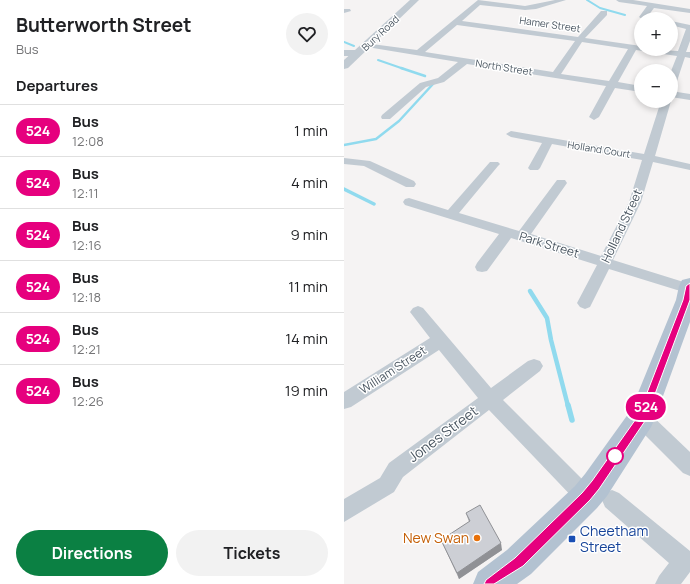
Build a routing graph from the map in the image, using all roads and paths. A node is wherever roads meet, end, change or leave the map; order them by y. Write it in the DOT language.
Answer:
graph roads {
  1 [pos="415,0"];
  2 [pos="563,0"];
  3 [pos="618,0"];
  4 [pos="676,0"];
  5 [pos="481,1"];
  6 [pos="652,5"];
  7 [pos="689,11"];
  8 [pos="649,12"];
  9 [pos="604,13"];
  10 [pos="455,22"];
  11 [pos="678,25"];
  12 [pos="690,28"];
  13 [pos="580,39"];
  14 [pos="367,45"];
  15 [pos="634,48"];
  16 [pos="634,52"];
  17 [pos="344,53"];
  18 [pos="358,53"];
  19 [pos="419,53"];
  20 [pos="686,54"];
  21 [pos="465,61"];
  22 [pos="344,66"];
  23 [pos="678,70"];
  24 [pos="556,75"];
  25 [pos="613,84"];
  26 [pos="634,88"];
  27 [pos="678,95"];
  28 [pos="690,97"];
  29 [pos="664,108"];
  30 [pos="386,117"];
  31 [pos="594,117"];
  32 [pos="511,134"];
  33 [pos="548,141"];
  34 [pos="649,158"];
  35 [pos="344,161"];
  36 [pos="494,164"];
  37 [pos="690,167"];
  38 [pos="534,168"];
  39 [pos="561,183"];
  40 [pos="410,184"];
  41 [pos="409,202"];
  42 [pos="451,214"];
  43 [pos="508,232"];
  44 [pos="522,237"];
  45 [pos="605,262"];
  46 [pos="482,267"];
  47 [pos="690,287"];
  48 [pos="586,303"];
  49 [pos="418,312"];
  50 [pos="441,340"];
  51 [pos="534,366"];
  52 [pos="490,399"];
  53 [pos="345,401"];
  54 [pos="641,418"];
  55 [pos="690,466"];
  56 [pos="599,498"];
  57 [pos="344,511"];
  58 [pos="490,584"];
  59 [pos="667,584"];
  1 -- 14 [label="street, Bury Road"];
  2 -- 5 [label="street"];
  3 -- 6 [label="street"];
  4 -- 7 [label="street"];
  5 -- 10 [label="street"];
  6 -- 7 [label="street"];
  6 -- 8 [label="street"];
  9 -- 13 [label="street"];
  10 -- 13 [label="street, Hamer Street"];
  10 -- 19 [label="street"];
  11 -- 12 [label="street"];
  12 -- 20 [label="street"];
  13 -- 15 [label="street, Hamer Street"];
  13 -- 24 [label="street"];
  14 -- 18 [label="street, Bury Road"];
  14 -- 19 [label="street, North Street"];
  16 -- 25 [label="street"];
  17 -- 18 [label="street"];
  18 -- 22 [label="street, Bury Road"];
  19 -- 21 [label="street, North Street"];
  20 -- 23 [label="street"];
  21 -- 24 [label="street, North Street"];
  21 -- 30 [label="street"];
  24 -- 25 [label="street, North Street"];
  25 -- 26 [label="street, North Street"];
  25 -- 31 [label="street"];
  27 -- 28 [label="street"];
  29 -- 34 [label="street, Holland Street"];
  32 -- 33 [label="street, Holland Court"];
  33 -- 34 [label="street, Holland Court"];
  33 -- 38 [label="street"];
  34 -- 37 [label="street, Holland Court"];
  34 -- 45 [label="street, Holland Street"];
  35 -- 40 [label="street"];
  36 -- 42 [label="street"];
  39 -- 44 [label="street"];
  41 -- 42 [label="street, Park Street"];
  42 -- 43 [label="street, Park Street"];
  43 -- 44 [label="street, Park Street"];
  43 -- 46 [label="street"];
  44 -- 45 [label="street, Park Street"];
  45 -- 47 [label="street, Park Street"];
  45 -- 48 [label="street, Holland Street"];
  47 -- 54 [label="main road"];
  49 -- 50 [label="street"];
  50 -- 52 [label="street"];
  50 -- 53 [label="street, William Street"];
  51 -- 52 [label="street, Jones Street"];
  52 -- 56 [label="street"];
  52 -- 57 [label="street, Jones Street"];
  54 -- 55 [label="street"];
  54 -- 56 [label="main road"];
  56 -- 58 [label="main road"];
  56 -- 59 [label="street"];
}
